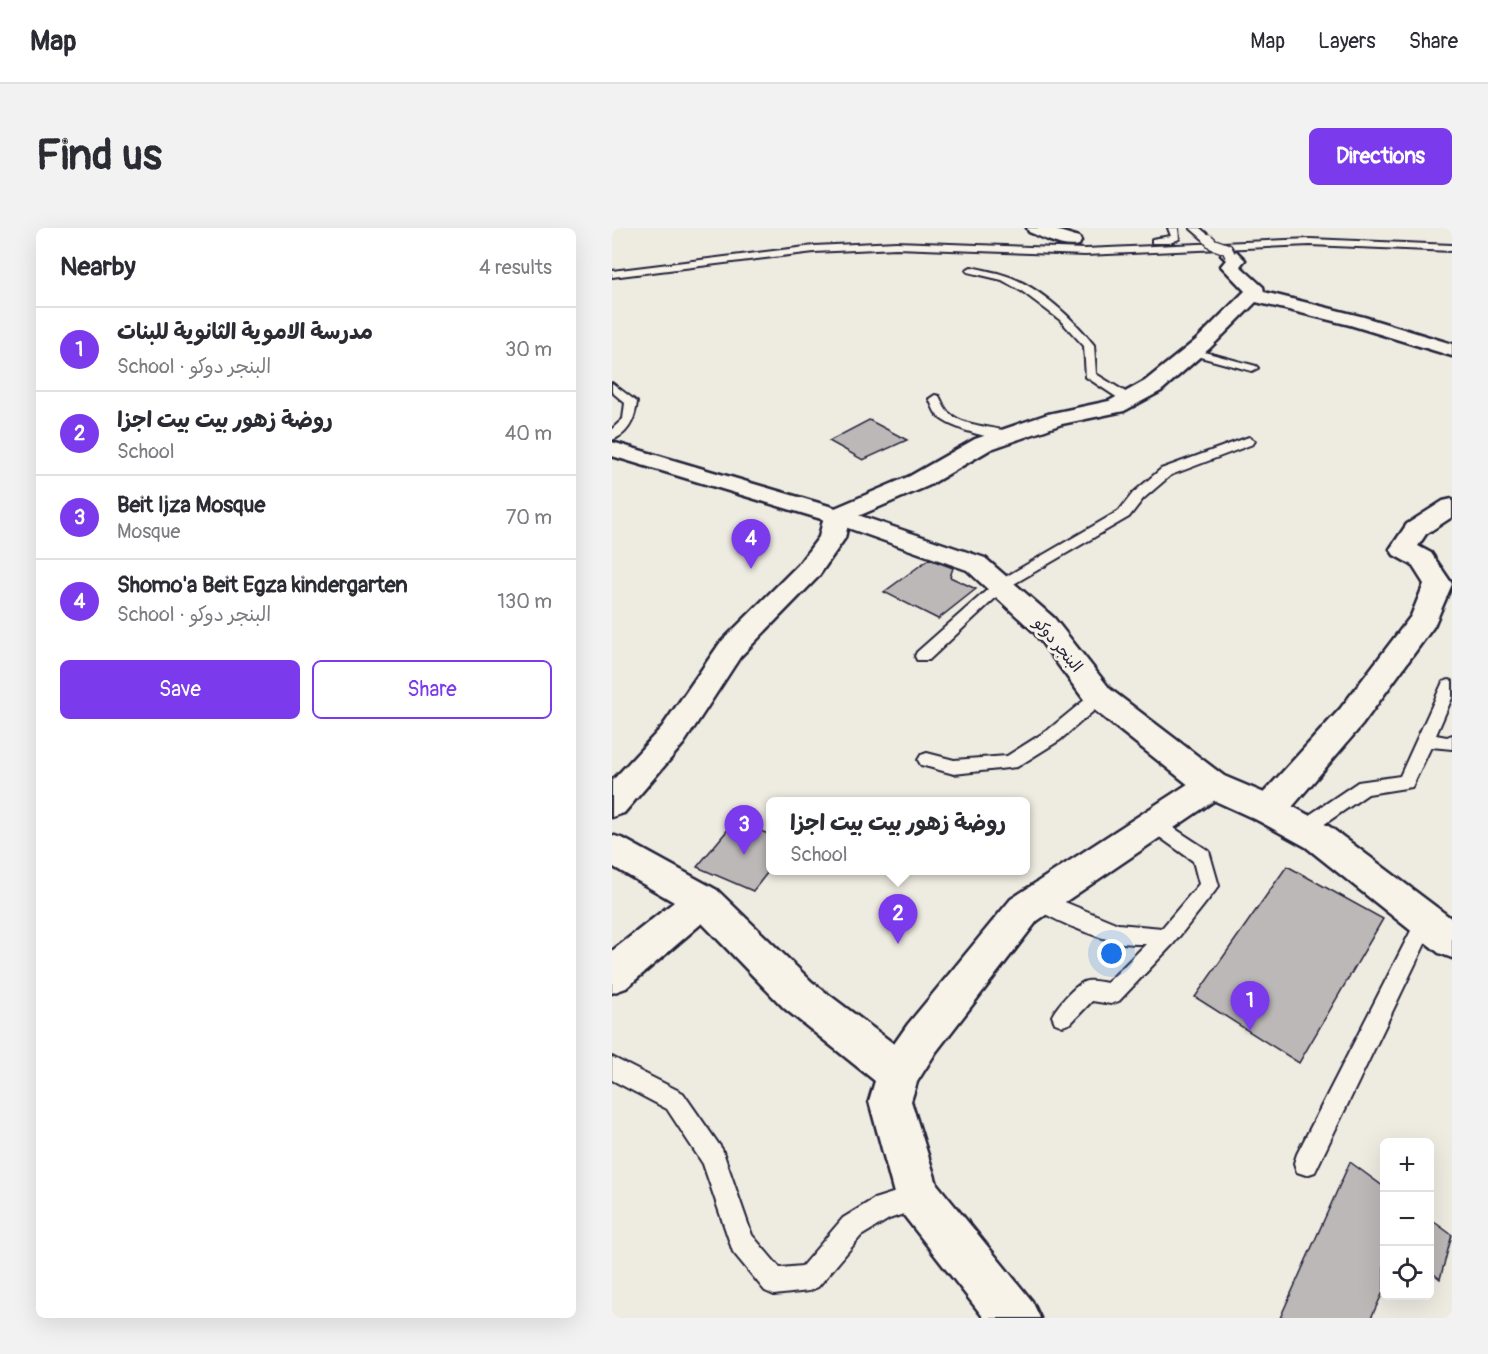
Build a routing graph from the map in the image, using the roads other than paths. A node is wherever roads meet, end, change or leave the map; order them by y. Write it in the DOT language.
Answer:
graph roads {
  1 [pos="1035,228"];
  2 [pos="1173,228"];
  3 [pos="1195,228"];
  4 [pos="1073,241"];
  5 [pos="1452,248"];
  6 [pos="1230,255"];
  7 [pos="971,270"];
  8 [pos="612,274"];
  9 [pos="1252,295"];
  10 [pos="1452,350"];
  11 [pos="1193,352"];
  12 [pos="1252,368"];
  13 [pos="612,386"];
  14 [pos="935,399"];
  15 [pos="1128,399"];
  16 [pos="1009,435"];
  17 [pos="612,436"];
  18 [pos="1249,441"];
  19 [pos="612,449"];
  20 [pos="1452,506"];
  21 [pos="837,516"];
  22 [pos="1000,586"];
  23 [pos="923,656"];
  24 [pos="1449,686"];
  25 [pos="1099,697"];
  26 [pos="1425,739"];
  27 [pos="1452,742"];
  28 [pos="927,760"];
  29 [pos="1212,785"];
  30 [pos="612,804"];
  31 [pos="1269,810"];
  32 [pos="1154,823"];
  33 [pos="1303,829"];
  34 [pos="612,849"];
  35 [pos="1038,900"];
  36 [pos="704,901"];
  37 [pos="1426,921"];
  38 [pos="1167,937"];
  39 [pos="1452,941"];
  40 [pos="612,975"];
  41 [pos="1063,1016"];
  42 [pos="612,1068"];
  43 [pos="898,1073"];
  44 [pos="1306,1164"];
  45 [pos="918,1197"];
  46 [pos="1015,1318"];
  1 -- 4 [label="street"];
  2 -- 4 [label="lane"];
  3 -- 6 [label="lane, bridge"];
  5 -- 8 [label="lane"];
  6 -- 9 [label="street"];
  7 -- 15 [label="lane"];
  9 -- 10 [label="street"];
  9 -- 11 [label="street"];
  11 -- 12 [label="lane"];
  11 -- 15 [label="street"];
  13 -- 17 [label="lane"];
  14 -- 16 [label="lane"];
  15 -- 16 [label="street"];
  16 -- 21 [label="street"];
  18 -- 22 [label="lane"];
  19 -- 21 [label="street, البنجر دوكو"];
  20 -- 31 [label="street"];
  21 -- 22 [label="street, البنجر دوكو"];
  21 -- 30 [label="street"];
  22 -- 23 [label="lane"];
  22 -- 25 [label="street, البنجر دوكو"];
  24 -- 26 [label="lane"];
  25 -- 28 [label="lane"];
  25 -- 29 [label="street, البنجر دوكو"];
  26 -- 27 [label="lane"];
  26 -- 33 [label="lane"];
  29 -- 31 [label="street, البنجر دوكو"];
  29 -- 32 [label="street"];
  31 -- 33 [label="street, البنجر دوكو"];
  32 -- 35 [label="street"];
  32 -- 38 [label="lane"];
  33 -- 37 [label="street, البنجر دوكو"];
  34 -- 36 [label="street"];
  35 -- 38 [label="lane"];
  35 -- 43 [label="street"];
  36 -- 40 [label="street"];
  36 -- 43 [label="street"];
  37 -- 39 [label="street, البنجر دوكو"];
  37 -- 44 [label="lane"];
  38 -- 41 [label="lane"];
  42 -- 45 [label="lane"];
  43 -- 45 [label="street"];
  45 -- 46 [label="street"];
}
